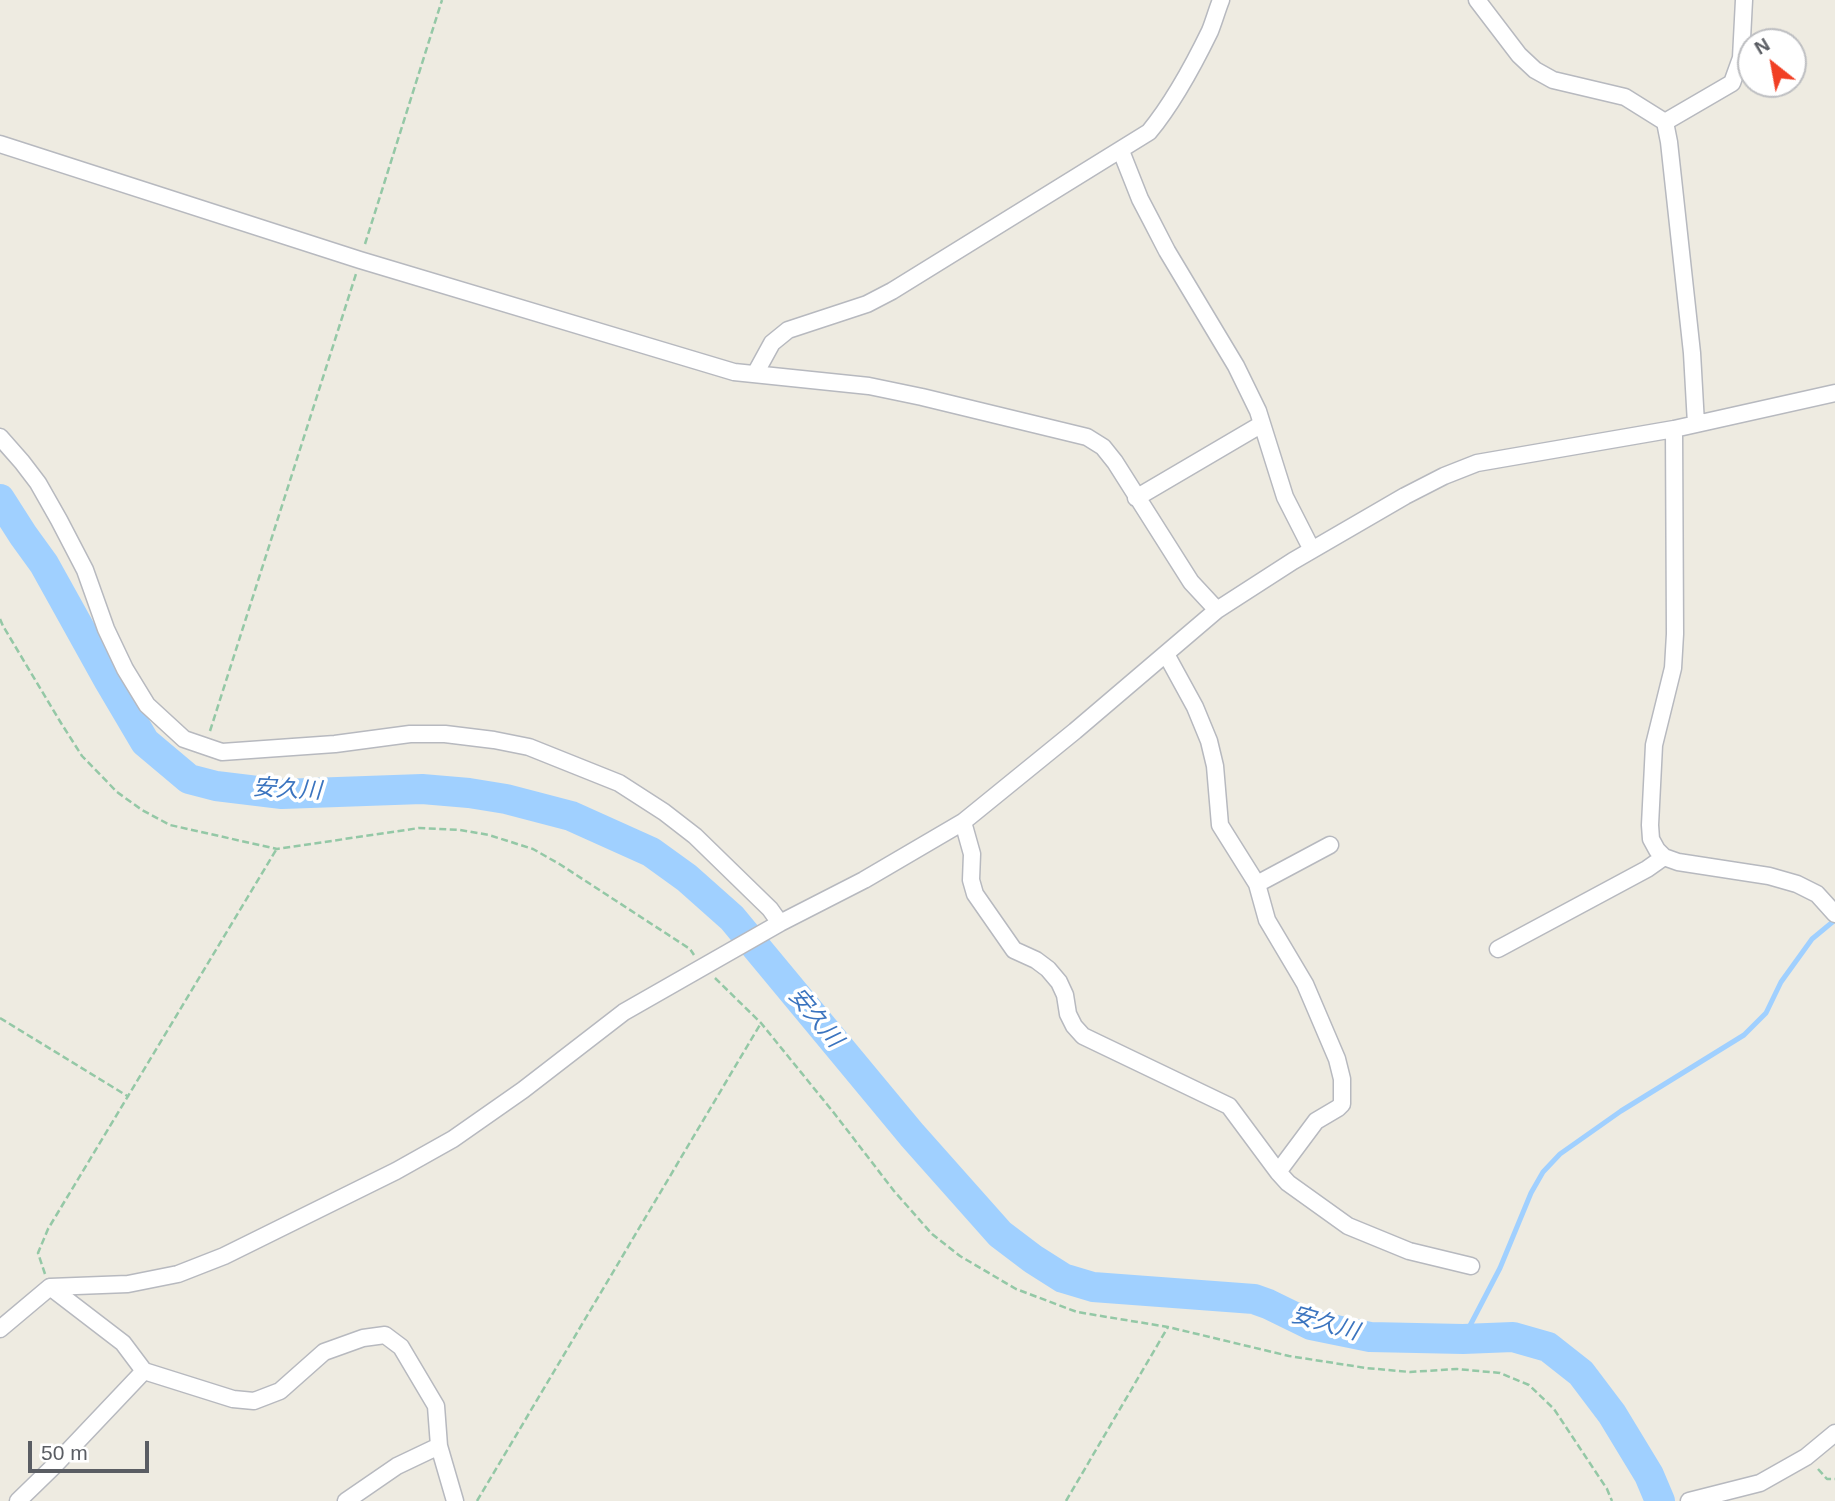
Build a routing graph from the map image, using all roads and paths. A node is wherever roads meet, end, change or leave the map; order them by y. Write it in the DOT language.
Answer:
graph roads {
  1 [pos="442,0"];
  2 [pos="1221,0"];
  3 [pos="1477,0"];
  4 [pos="1744,0"];
  5 [pos="1665,122"];
  6 [pos="0,144"];
  7 [pos="1121,151"];
  8 [pos="360,260"];
  9 [pos="755,374"];
  10 [pos="1835,393"];
  11 [pos="1262,424"];
  12 [pos="1696,424"];
  13 [pos="1674,429"];
  14 [pos="0,437"];
  15 [pos="1136,498"];
  16 [pos="1312,550"];
  17 [pos="1217,610"];
  18 [pos="0,619"];
  19 [pos="1167,654"];
  20 [pos="205,746"];
  21 [pos="964,822"];
  22 [pos="1330,845"];
  23 [pos="277,849"];
  24 [pos="1664,857"];
  25 [pos="1257,884"];
  26 [pos="1833,911"];
  27 [pos="780,923"];
  28 [pos="1498,949"];
  29 [pos="704,966"];
  30 [pos="0,1018"];
  31 [pos="761,1023"];
  32 [pos="128,1097"];
  33 [pos="1278,1172"];
  34 [pos="1471,1266"];
  35 [pos="50,1287"];
  36 [pos="1168,1326"];
  37 [pos="0,1329"];
  38 [pos="144,1371"];
  39 [pos="1835,1433"];
  40 [pos="439,1446"];
  41 [pos="1806,1457"];
  42 [pos="1835,1479"];
  43 [pos="19,1501"];
  44 [pos="346,1501"];
  45 [pos="455,1501"];
  46 [pos="477,1501"];
  47 [pos="1066,1501"];
  48 [pos="1612,1501"];
  49 [pos="1689,1501"];
  1 -- 8 [label="path"];
  2 -- 7 [label="street"];
  3 -- 5 [label="street"];
  4 -- 5 [label="street"];
  5 -- 12 [label="street"];
  6 -- 8 [label="street"];
  7 -- 9 [label="street"];
  7 -- 11 [label="street"];
  8 -- 9 [label="street"];
  8 -- 20 [label="path"];
  9 -- 15 [label="street"];
  10 -- 12 [label="street"];
  11 -- 15 [label="street"];
  11 -- 16 [label="street"];
  12 -- 13 [label="street"];
  13 -- 16 [label="street"];
  13 -- 24 [label="street"];
  14 -- 20 [label="street"];
  15 -- 17 [label="street"];
  16 -- 17 [label="street"];
  17 -- 19 [label="street"];
  18 -- 23 [label="path"];
  19 -- 21 [label="street"];
  19 -- 25 [label="street"];
  20 -- 27 [label="street"];
  21 -- 27 [label="street"];
  21 -- 33 [label="street"];
  22 -- 25 [label="street"];
  23 -- 29 [label="path"];
  23 -- 32 [label="path"];
  24 -- 26 [label="street"];
  24 -- 28 [label="street"];
  25 -- 33 [label="street"];
  27 -- 29 [label="street"];
  29 -- 31 [label="path"];
  29 -- 35 [label="street"];
  30 -- 32 [label="path"];
  31 -- 36 [label="path"];
  31 -- 46 [label="path"];
  32 -- 35 [label="path"];
  33 -- 34 [label="street"];
  35 -- 37 [label="street"];
  35 -- 38 [label="street"];
  36 -- 47 [label="path"];
  36 -- 48 [label="path"];
  38 -- 40 [label="street"];
  38 -- 43 [label="street"];
  39 -- 41 [label="street"];
  40 -- 44 [label="street"];
  40 -- 45 [label="street"];
  41 -- 42 [label="path"];
  41 -- 49 [label="street"];
}
